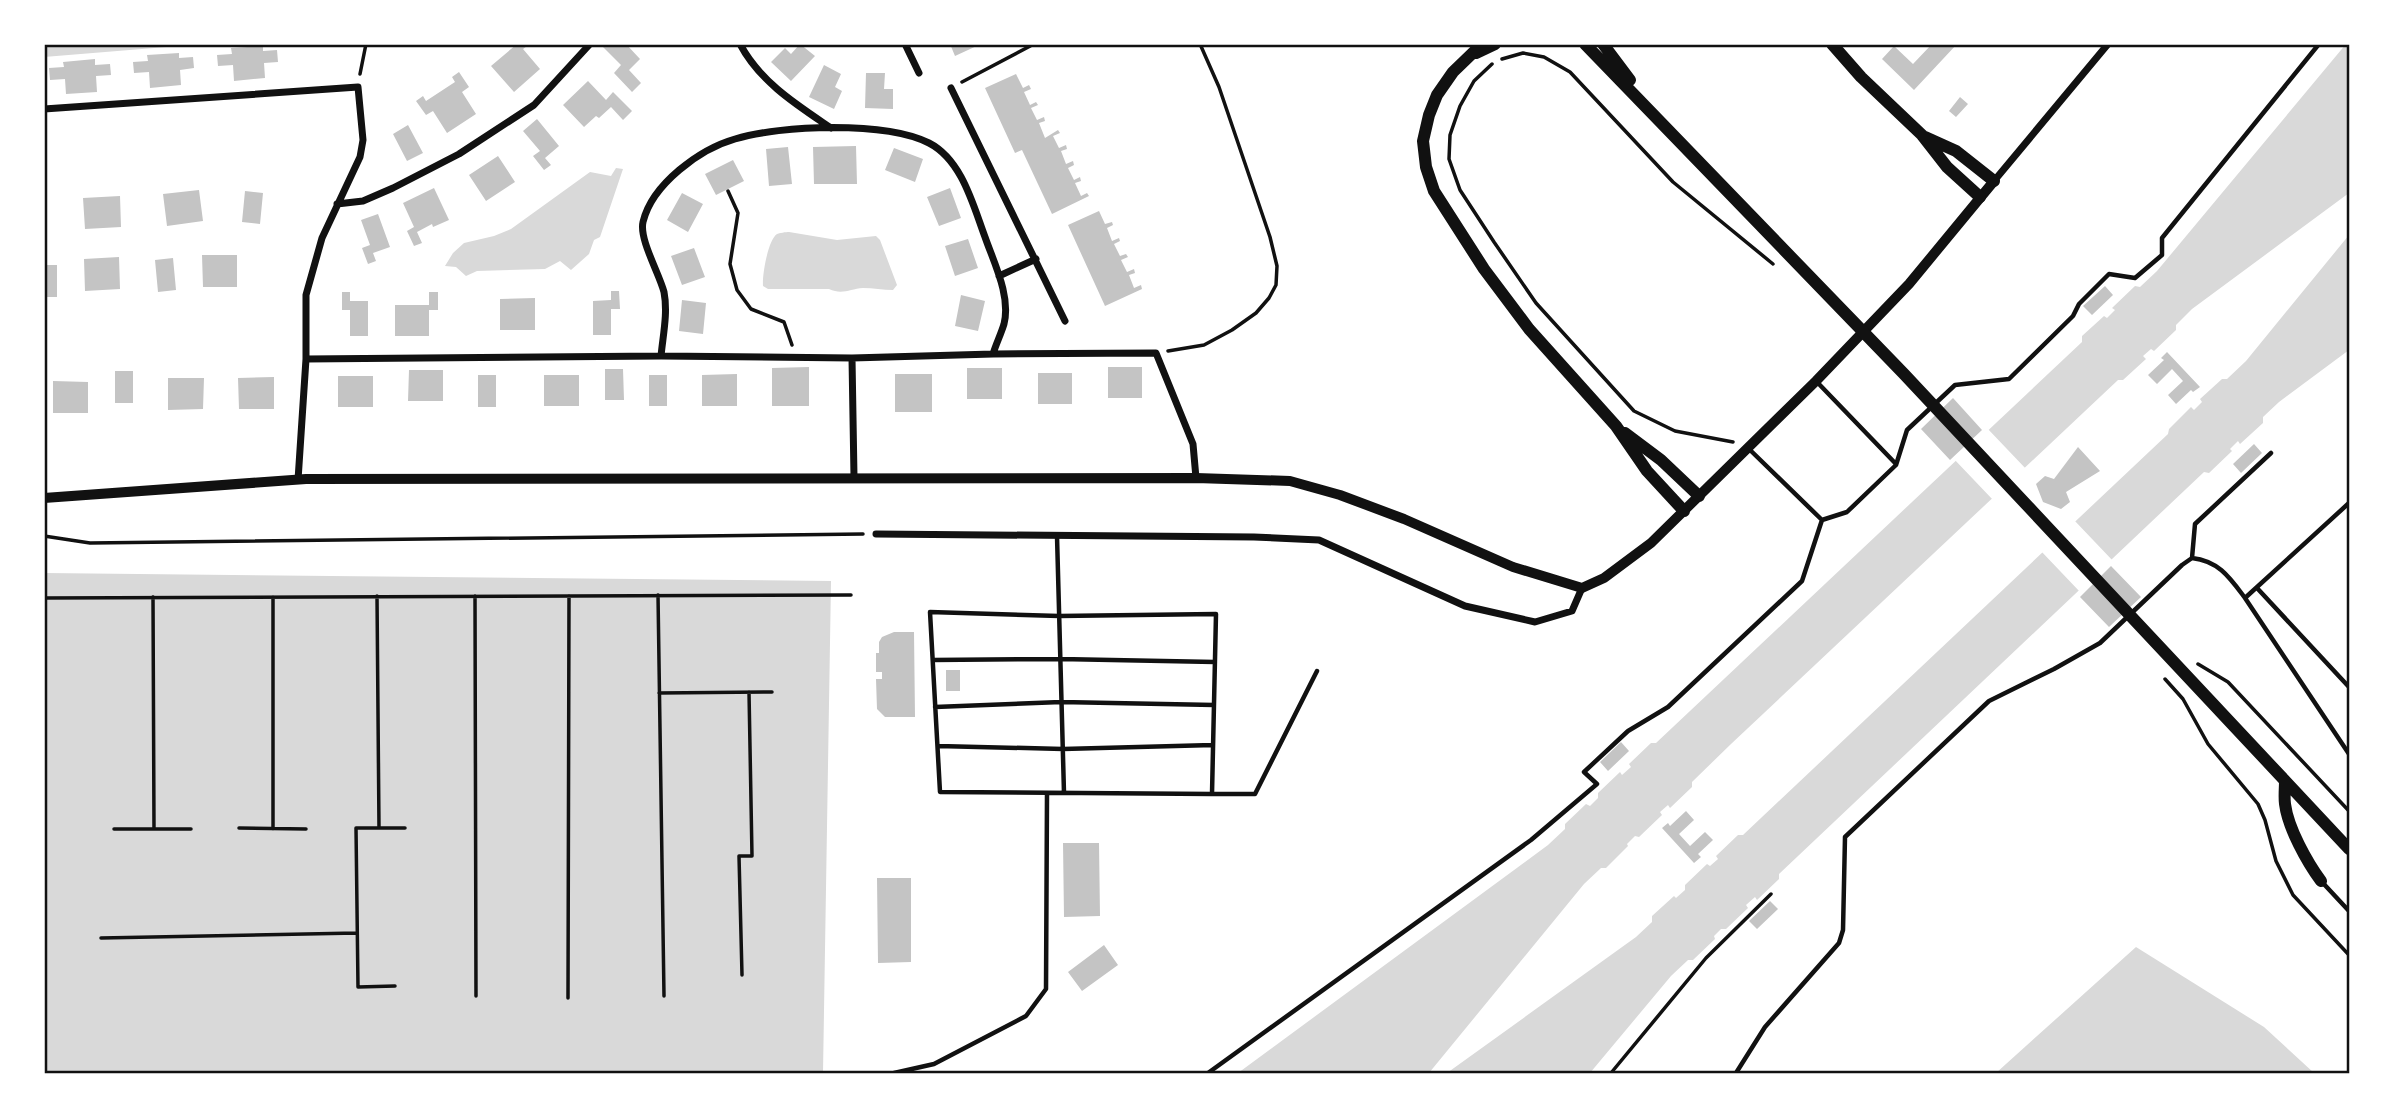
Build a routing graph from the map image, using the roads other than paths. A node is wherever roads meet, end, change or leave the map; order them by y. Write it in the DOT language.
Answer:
graph roads {
  1 [pos="590,44"];
  2 [pos="740,44"];
  3 [pos="905,44"];
  4 [pos="1482,44"];
  5 [pos="1495,44"];
  6 [pos="1585,44"];
  7 [pos="1603,44"];
  8 [pos="1832,44"];
  9 [pos="2108,44"];
  10 [pos="2319,44"];
  11 [pos="1473,54"];
  12 [pos="919,73"];
  13 [pos="951,88"];
  14 [pos="44,109"];
  15 [pos="1657,117"];
  16 [pos="831,128"];
  17 [pos="1922,135"];
  18 [pos="1994,181"];
  19 [pos="1980,197"];
  20 [pos="337,204"];
  21 [pos="1036,259"];
  22 [pos="999,276"];
  23 [pos="1065,321"];
  24 [pos="993,354"];
  25 [pos="661,356"];
  26 [pos="852,358"];
  27 [pos="306,359"];
  28 [pos="1816,382"];
  29 [pos="1616,426"];
  30 [pos="1748,448"];
  31 [pos="2271,453"];
  32 [pos="1896,465"];
  33 [pos="854,477"];
  34 [pos="1196,478"];
  35 [pos="298,480"];
  36 [pos="1699,496"];
  37 [pos="44,498"];
  38 [pos="2349,503"];
  39 [pos="1684,511"];
  40 [pos="1822,520"];
  41 [pos="876,534"];
  42 [pos="1056,535"];
  43 [pos="2192,558"];
  44 [pos="1582,588"];
  45 [pos="2257,588"];
  46 [pos="2245,598"];
  47 [pos="1059,616"];
  48 [pos="1060,659"];
  49 [pos="933,660"];
  50 [pos="1215,662"];
  51 [pos="1317,671"];
  52 [pos="2349,687"];
  53 [pos="1061,702"];
  54 [pos="1214,705"];
  55 [pos="935,706"];
  56 [pos="1213,745"];
  57 [pos="938,746"];
  58 [pos="1063,749"];
  59 [pos="2349,754"];
  60 [pos="2285,781"];
  61 [pos="1047,793"];
  62 [pos="1064,793"];
  63 [pos="1212,794"];
  64 [pos="2349,849"];
  65 [pos="2321,881"];
  66 [pos="2349,911"];
  67 [pos="894,1073"];
  68 [pos="1208,1073"];
  69 [pos="1736,1073"];
  1 -- 20 [label="street"];
  2 -- 16 [label="street"];
  3 -- 12 [label="street"];
  4 -- 11 [label="main road"];
  5 -- 11 [label="main road"];
  6 -- 15 [label="main road"];
  7 -- 15 [label="main road"];
  8 -- 17 [label="main road"];
  9 -- 18 [label="street"];
  10 -- 32 [label="lane"];
  11 -- 29 [label="main road"];
  13 -- 21 [label="street"];
  14 -- 20 [label="street"];
  15 -- 60 [label="main road"];
  16 -- 22 [label="street"];
  16 -- 25 [label="street"];
  17 -- 18 [label="main road"];
  17 -- 19 [label="main road"];
  18 -- 19 [label="street"];
  19 -- 28 [label="street"];
  20 -- 27 [label="street"];
  21 -- 22 [label="street"];
  21 -- 23 [label="street"];
  22 -- 24 [label="street"];
  24 -- 26 [label="street"];
  24 -- 34 [label="street"];
  25 -- 26 [label="street"];
  25 -- 27 [label="street"];
  26 -- 33 [label="street"];
  27 -- 35 [label="street"];
  28 -- 30 [label="street"];
  28 -- 32 [label="lane"];
  29 -- 36 [label="main road"];
  29 -- 39 [label="main road"];
  30 -- 36 [label="street"];
  30 -- 40 [label="lane"];
  31 -- 43 [label="lane"];
  32 -- 40 [label="lane"];
  33 -- 34 [label="street"];
  33 -- 35 [label="street"];
  34 -- 44 [label="street"];
  35 -- 37 [label="street"];
  36 -- 39 [label="street"];
  38 -- 45 [label="lane"];
  39 -- 44 [label="street"];
  40 -- 68 [label="lane"];
  41 -- 42 [label="street"];
  42 -- 44 [label="street"];
  42 -- 47 [label="lane"];
  43 -- 46 [label="lane"];
  43 -- 69 [label="lane"];
  45 -- 46 [label="lane"];
  45 -- 52 [label="lane"];
  46 -- 59 [label="lane"];
  47 -- 48 [label="lane"];
  47 -- 49 [label="lane"];
  47 -- 50 [label="lane"];
  48 -- 49 [label="lane"];
  48 -- 50 [label="lane"];
  48 -- 53 [label="lane"];
  49 -- 55 [label="lane"];
  50 -- 54 [label="lane"];
  51 -- 63 [label="lane"];
  53 -- 54 [label="lane"];
  53 -- 55 [label="lane"];
  53 -- 58 [label="lane"];
  54 -- 56 [label="lane"];
  55 -- 57 [label="lane"];
  56 -- 58 [label="lane"];
  56 -- 63 [label="lane"];
  57 -- 58 [label="lane"];
  57 -- 61 [label="lane"];
  58 -- 62 [label="lane"];
  60 -- 64 [label="main road"];
  60 -- 65 [label="main road"];
  61 -- 62 [label="lane"];
  61 -- 67 [label="lane"];
  62 -- 63 [label="lane"];
  65 -- 66 [label="lane"];
}
